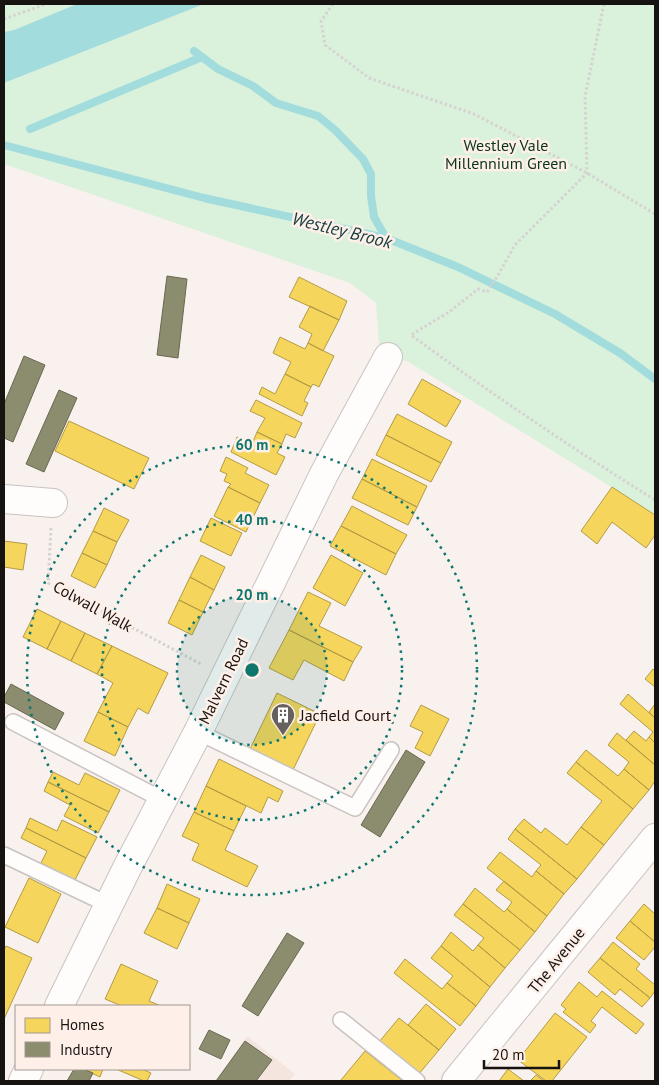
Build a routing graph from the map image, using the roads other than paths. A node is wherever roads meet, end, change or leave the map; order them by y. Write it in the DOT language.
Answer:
graph roads {
  1 [pos="388,357"];
  2 [pos="4,499"];
  3 [pos="53,503"];
  4 [pos="13,722"];
  5 [pos="198,732"];
  6 [pos="391,750"];
  7 [pos="163,800"];
  8 [pos="655,838"];
  9 [pos="4,855"];
  10 [pos="109,905"];
  11 [pos="59,1005"];
  12 [pos="341,1020"];
  13 [pos="416,1081"];
  14 [pos="456,1081"];
  1 -- 5 [label="street, Malvern Road"];
  2 -- 3 [label="street"];
  4 -- 7 [label="lane"];
  5 -- 6 [label="lane"];
  5 -- 7 [label="street, Malvern Road"];
  7 -- 10 [label="street, Malvern Road"];
  8 -- 14 [label="street, The Avenue"];
  9 -- 10 [label="lane"];
  10 -- 11 [label="street, Malvern Road"];
  12 -- 13 [label="lane"];
}
